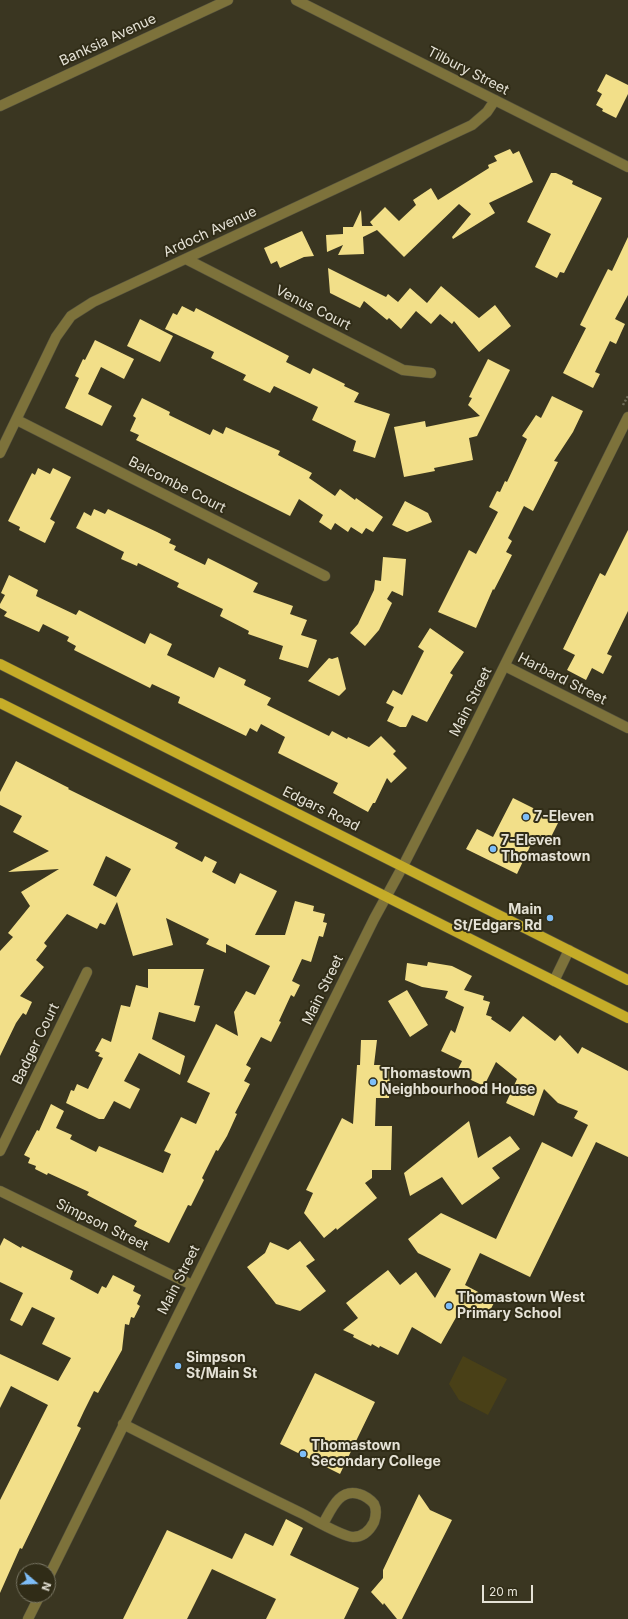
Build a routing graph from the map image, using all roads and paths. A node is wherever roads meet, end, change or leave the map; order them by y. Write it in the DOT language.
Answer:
graph roads {
  1 [pos="228,0"];
  2 [pos="296,0"];
  3 [pos="495,100"];
  4 [pos="0,106"];
  5 [pos="628,167"];
  6 [pos="186,259"];
  7 [pos="431,373"];
  8 [pos="628,417"];
  9 [pos="17,420"];
  10 [pos="0,453"];
  11 [pos="325,576"];
  12 [pos="0,664"];
  13 [pos="505,666"];
  14 [pos="0,703"];
  15 [pos="628,728"];
  16 [pos="403,866"];
  17 [pos="386,897"];
  18 [pos="569,950"];
  19 [pos="87,972"];
  20 [pos="628,980"];
  21 [pos="554,981"];
  22 [pos="628,1018"];
  23 [pos="0,1151"];
  24 [pos="0,1191"];
  25 [pos="192,1285"];
  26 [pos="123,1424"];
  27 [pos="324,1524"];
  28 [pos="55,1563"];
  29 [pos="36,1603"];
  30 [pos="28,1619"];
  1 -- 4 [label="street, Banksia Avenue"];
  2 -- 3 [label="street, Tilbury Street"];
  3 -- 5 [label="street, Tilbury Street"];
  3 -- 6 [label="street, Ardoch Avenue"];
  6 -- 7 [label="street, Venus Court"];
  6 -- 9 [label="street, Ardoch Avenue"];
  8 -- 13 [label="street, Main Street"];
  9 -- 10 [label="street, Ardoch Avenue"];
  9 -- 11 [label="street, Balcombe Court"];
  12 -- 16 [label="main road, Edgars Road"];
  13 -- 15 [label="street, Harbard Street"];
  13 -- 16 [label="street, Main Street"];
  14 -- 17 [label="main road"];
  16 -- 17 [label="street, Main Street"];
  16 -- 18 [label="main road, Edgars Road"];
  17 -- 21 [label="main road"];
  17 -- 25 [label="street, Main Street"];
  18 -- 20 [label="main road, Edgars Road"];
  18 -- 21 [label="street"];
  19 -- 23 [label="street, Badger Court"];
  21 -- 22 [label="main road"];
  24 -- 25 [label="street, Simpson Street"];
  25 -- 26 [label="street, Main Street"];
  26 -- 27 [label="street"];
  26 -- 28 [label="street, Main Street"];
  27 -- 27 [label="street"];
  29 -- 30 [label="street"];
}
